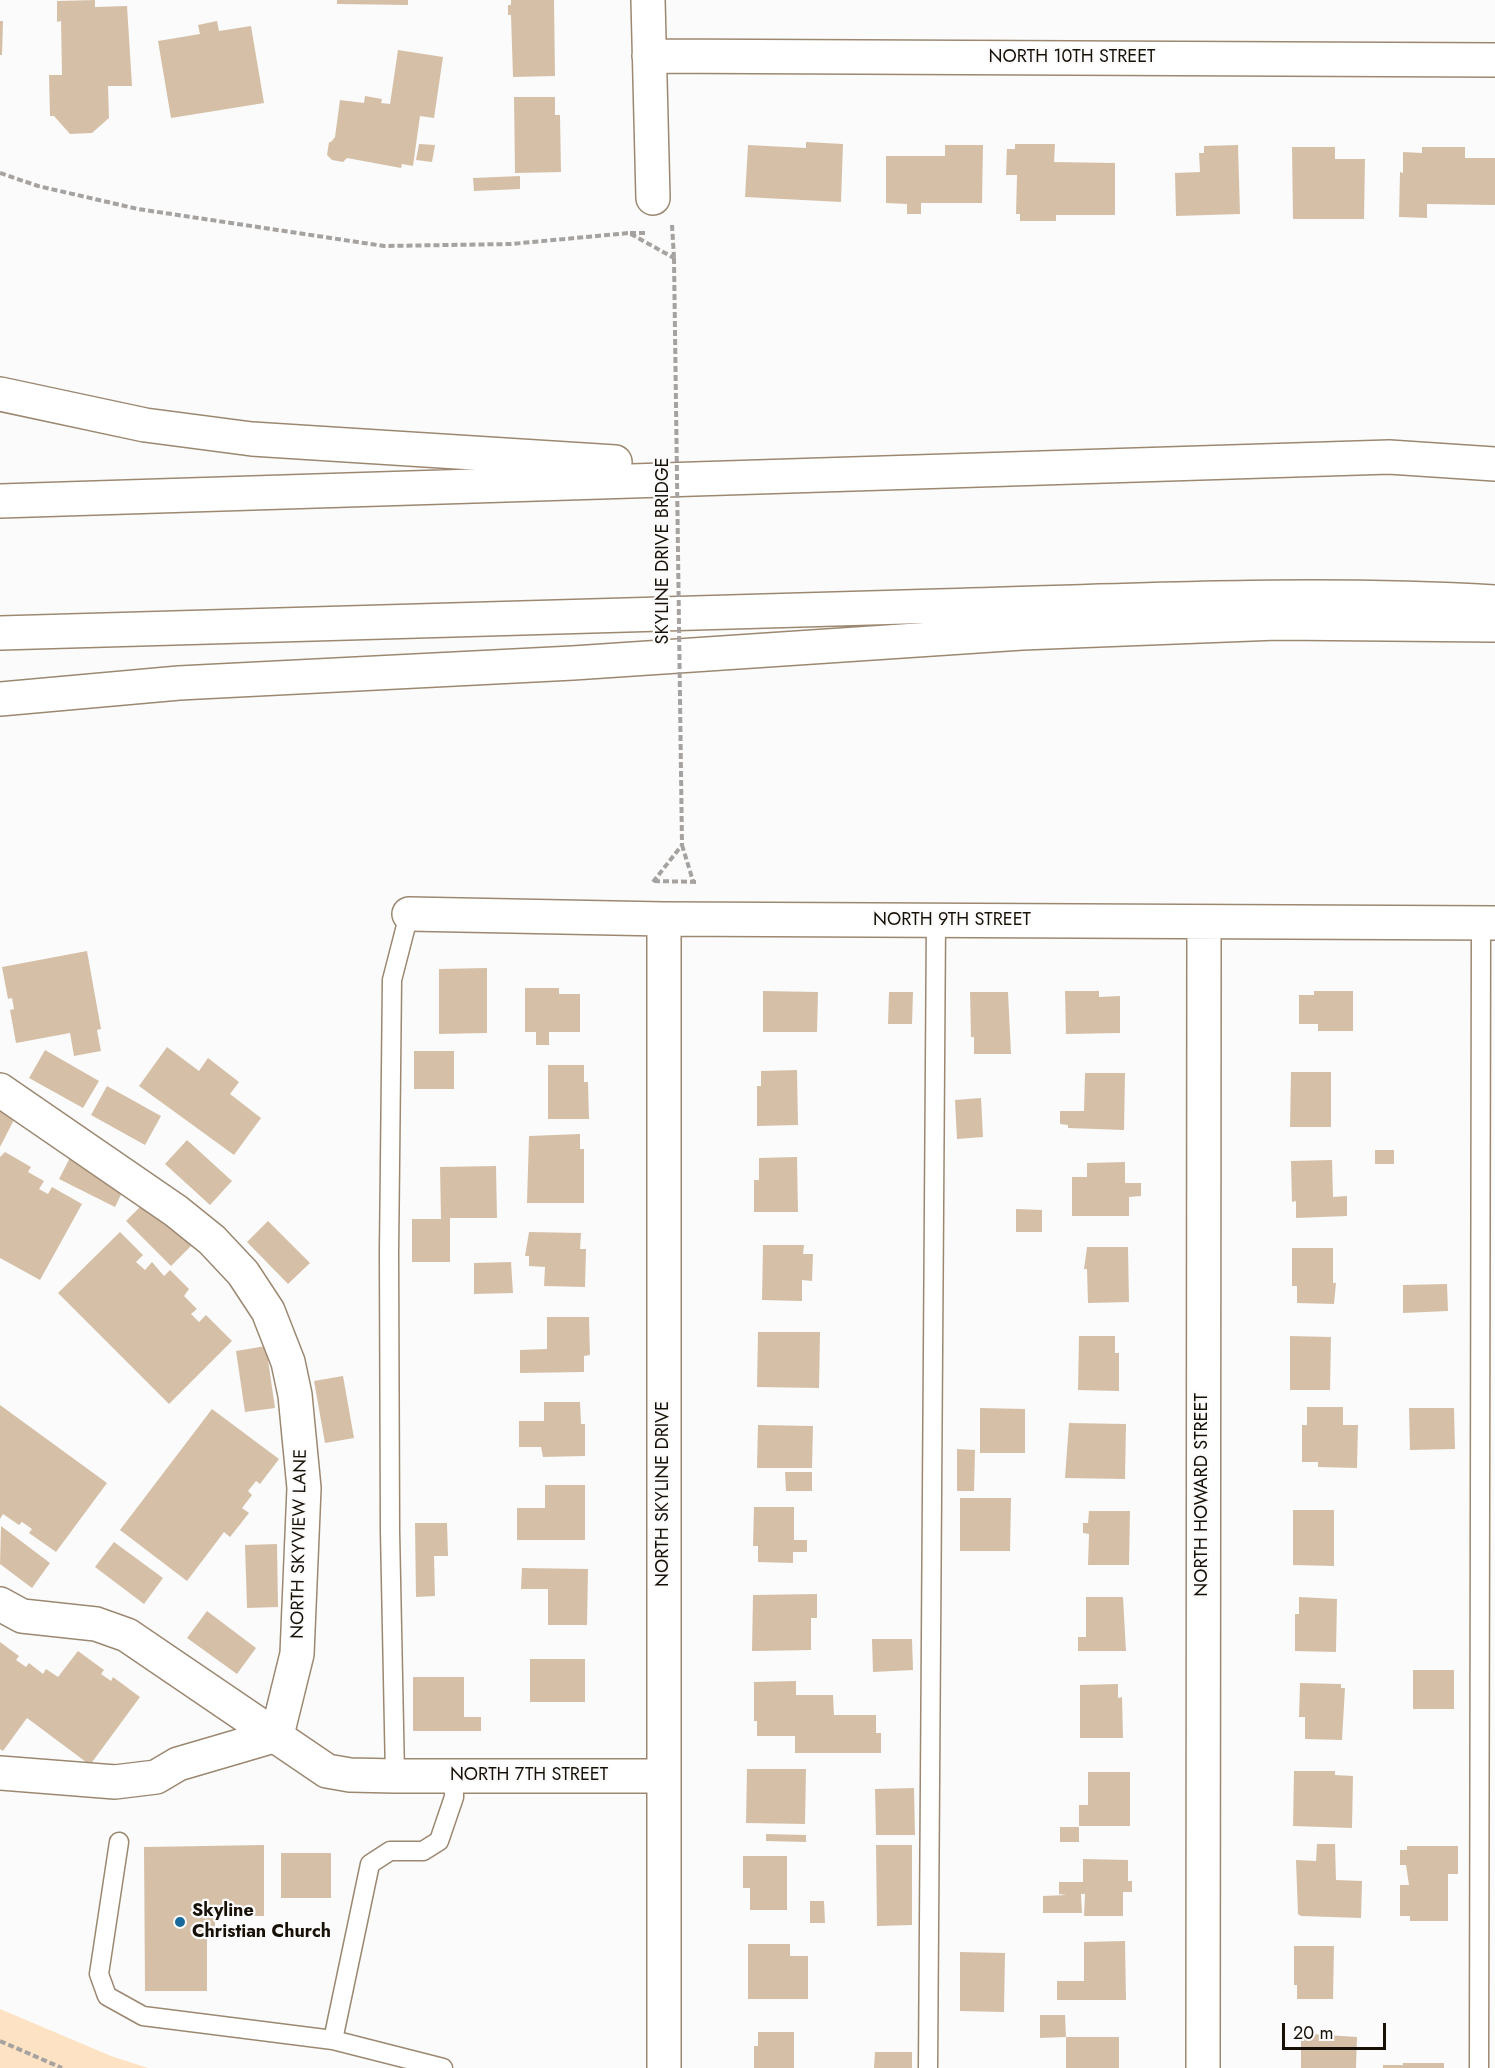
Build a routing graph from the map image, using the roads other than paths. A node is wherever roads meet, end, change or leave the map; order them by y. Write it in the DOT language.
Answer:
graph roads {
  1 [pos="648,0"];
  2 [pos="649,56"];
  3 [pos="1495,60"];
  4 [pos="653,198"];
  5 [pos="0,394"];
  6 [pos="1495,464"];
  7 [pos="808,474"];
  8 [pos="0,501"];
  9 [pos="1495,602"];
  10 [pos="1495,625"];
  11 [pos="0,633"];
  12 [pos="0,699"];
  13 [pos="409,914"];
  14 [pos="664,920"];
  15 [pos="936,921"];
  16 [pos="1204,922"];
  17 [pos="1488,923"];
  18 [pos="0,1090"];
  19 [pos="0,1604"];
  20 [pos="277,1735"];
  21 [pos="0,1773"];
  22 [pos="454,1775"];
  23 [pos="395,1776"];
  24 [pos="664,1776"];
  25 [pos="119,1842"];
  26 [pos="333,2040"];
  27 [pos="443,2068"];
  28 [pos="664,2068"];
  29 [pos="928,2068"];
  30 [pos="1203,2068"];
  31 [pos="1479,2068"];
  1 -- 2 [label="main road"];
  2 -- 3 [label="main road, NORTH 10TH STREET"];
  2 -- 4 [label="main road"];
  5 -- 7 [label="main road"];
  6 -- 7 [label="main road"];
  7 -- 8 [label="main road"];
  9 -- 11 [label="main road"];
  10 -- 12 [label="main road"];
  13 -- 14 [label="main road, NORTH 9TH STREET"];
  13 -- 23 [label="lane"];
  14 -- 15 [label="main road, NORTH 9TH STREET"];
  14 -- 24 [label="main road, NORTH SKYLINE DRIVE"];
  15 -- 16 [label="main road, NORTH 9TH STREET"];
  15 -- 29 [label="lane"];
  16 -- 17 [label="main road, NORTH 9TH STREET"];
  16 -- 30 [label="main road, NORTH HOWARD STREET"];
  17 -- 31 [label="lane"];
  18 -- 20 [label="main road, NORTH SKYVIEW LANE"];
  19 -- 20 [label="main road, NORTH 7TH STREET"];
  20 -- 21 [label="main road"];
  20 -- 23 [label="main road, NORTH 7TH STREET"];
  22 -- 23 [label="main road, NORTH 7TH STREET"];
  22 -- 24 [label="main road, NORTH 7TH STREET"];
  22 -- 26 [label="lane"];
  24 -- 28 [label="main road, NORTH SKYLINE DRIVE"];
  25 -- 26 [label="lane"];
  26 -- 27 [label="lane"];
}
